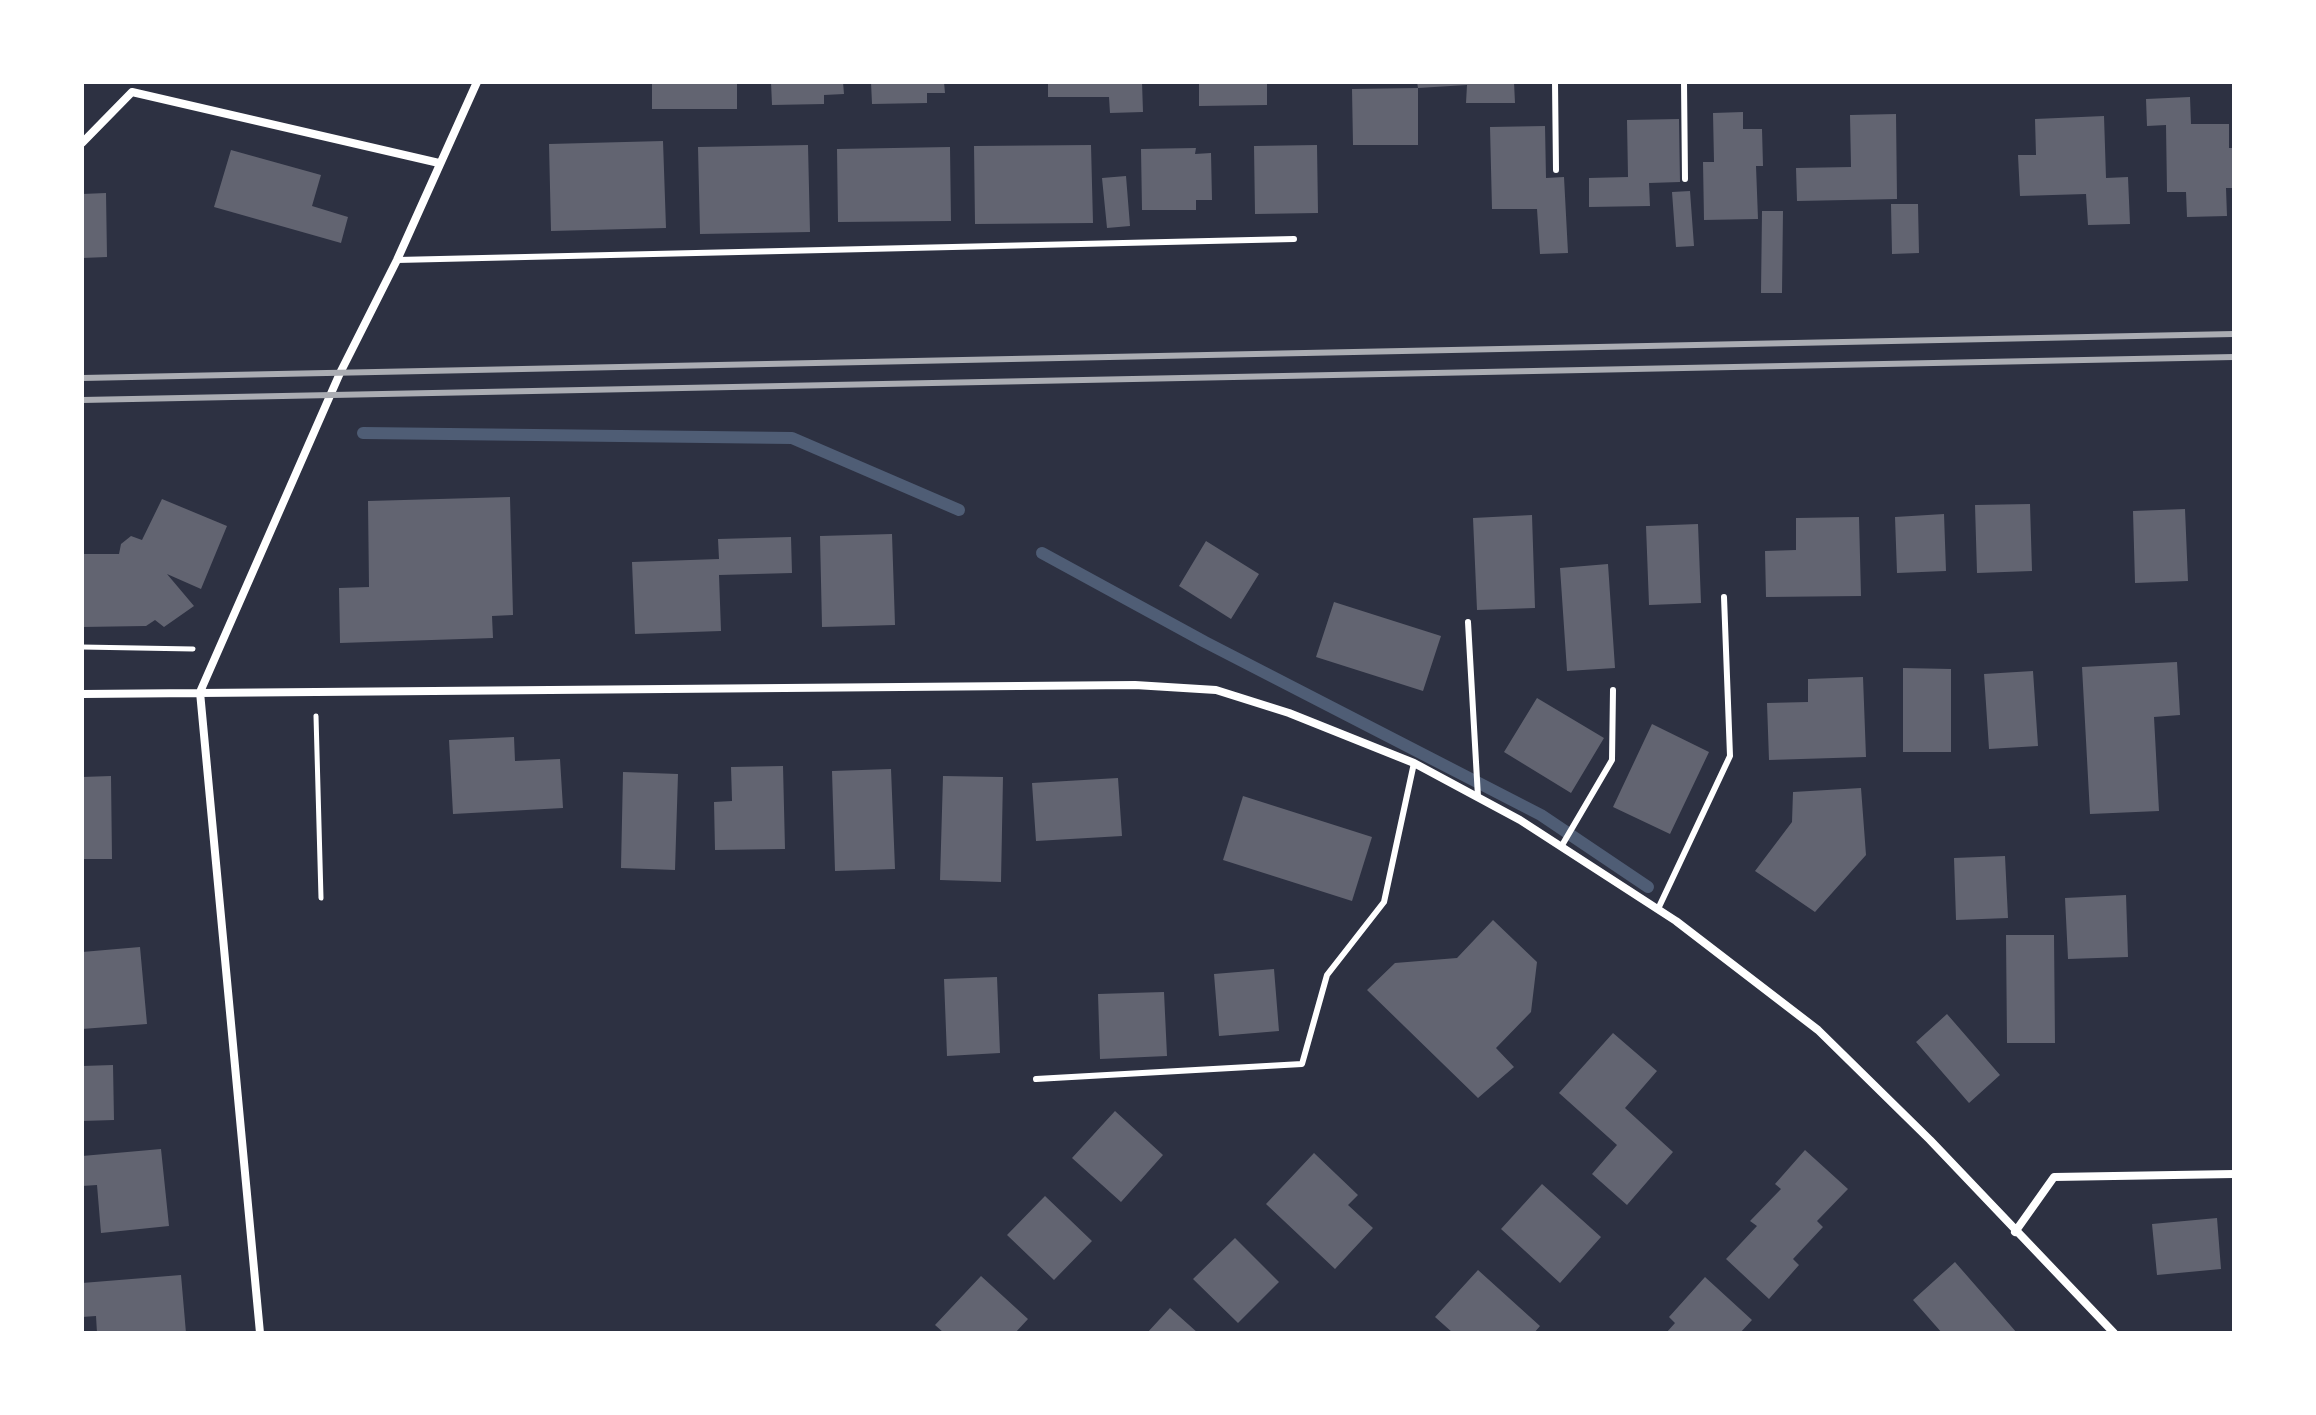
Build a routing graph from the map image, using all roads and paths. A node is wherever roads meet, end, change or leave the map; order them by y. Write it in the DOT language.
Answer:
graph roads {
  1 [pos="477,82"];
  2 [pos="1555,82"];
  3 [pos="1684,82"];
  4 [pos="82,143"];
  5 [pos="439,163"];
  6 [pos="1556,170"];
  7 [pos="1685,179"];
  8 [pos="1294,239"];
  9 [pos="397,260"];
  10 [pos="1724,597"];
  11 [pos="1468,622"];
  12 [pos="82,647"];
  13 [pos="221,649"];
  14 [pos="1613,690"];
  15 [pos="316,691"];
  16 [pos="200,692"];
  17 [pos="82,694"];
  18 [pos="1414,763"];
  19 [pos="1478,797"];
  20 [pos="1561,847"];
  21 [pos="321,898"];
  22 [pos="1658,909"];
  23 [pos="1036,1079"];
  24 [pos="2234,1174"];
  25 [pos="2015,1232"];
  26 [pos="260,1333"];
  27 [pos="2114,1333"];
  1 -- 5 [label="street"];
  2 -- 6 [label="lane"];
  3 -- 7 [label="lane"];
  4 -- 5 [label="street"];
  5 -- 9 [label="street"];
  8 -- 9 [label="lane"];
  9 -- 13 [label="street"];
  10 -- 22 [label="lane"];
  11 -- 19 [label="lane"];
  12 -- 13 [label="path"];
  13 -- 16 [label="street"];
  14 -- 20 [label="lane"];
  15 -- 16 [label="street"];
  15 -- 18 [label="street"];
  15 -- 21 [label="path"];
  16 -- 17 [label="street"];
  16 -- 26 [label="street"];
  18 -- 19 [label="street"];
  18 -- 23 [label="lane"];
  19 -- 20 [label="street"];
  20 -- 22 [label="street"];
  22 -- 25 [label="street"];
  24 -- 25 [label="street"];
  25 -- 27 [label="street"];
}
